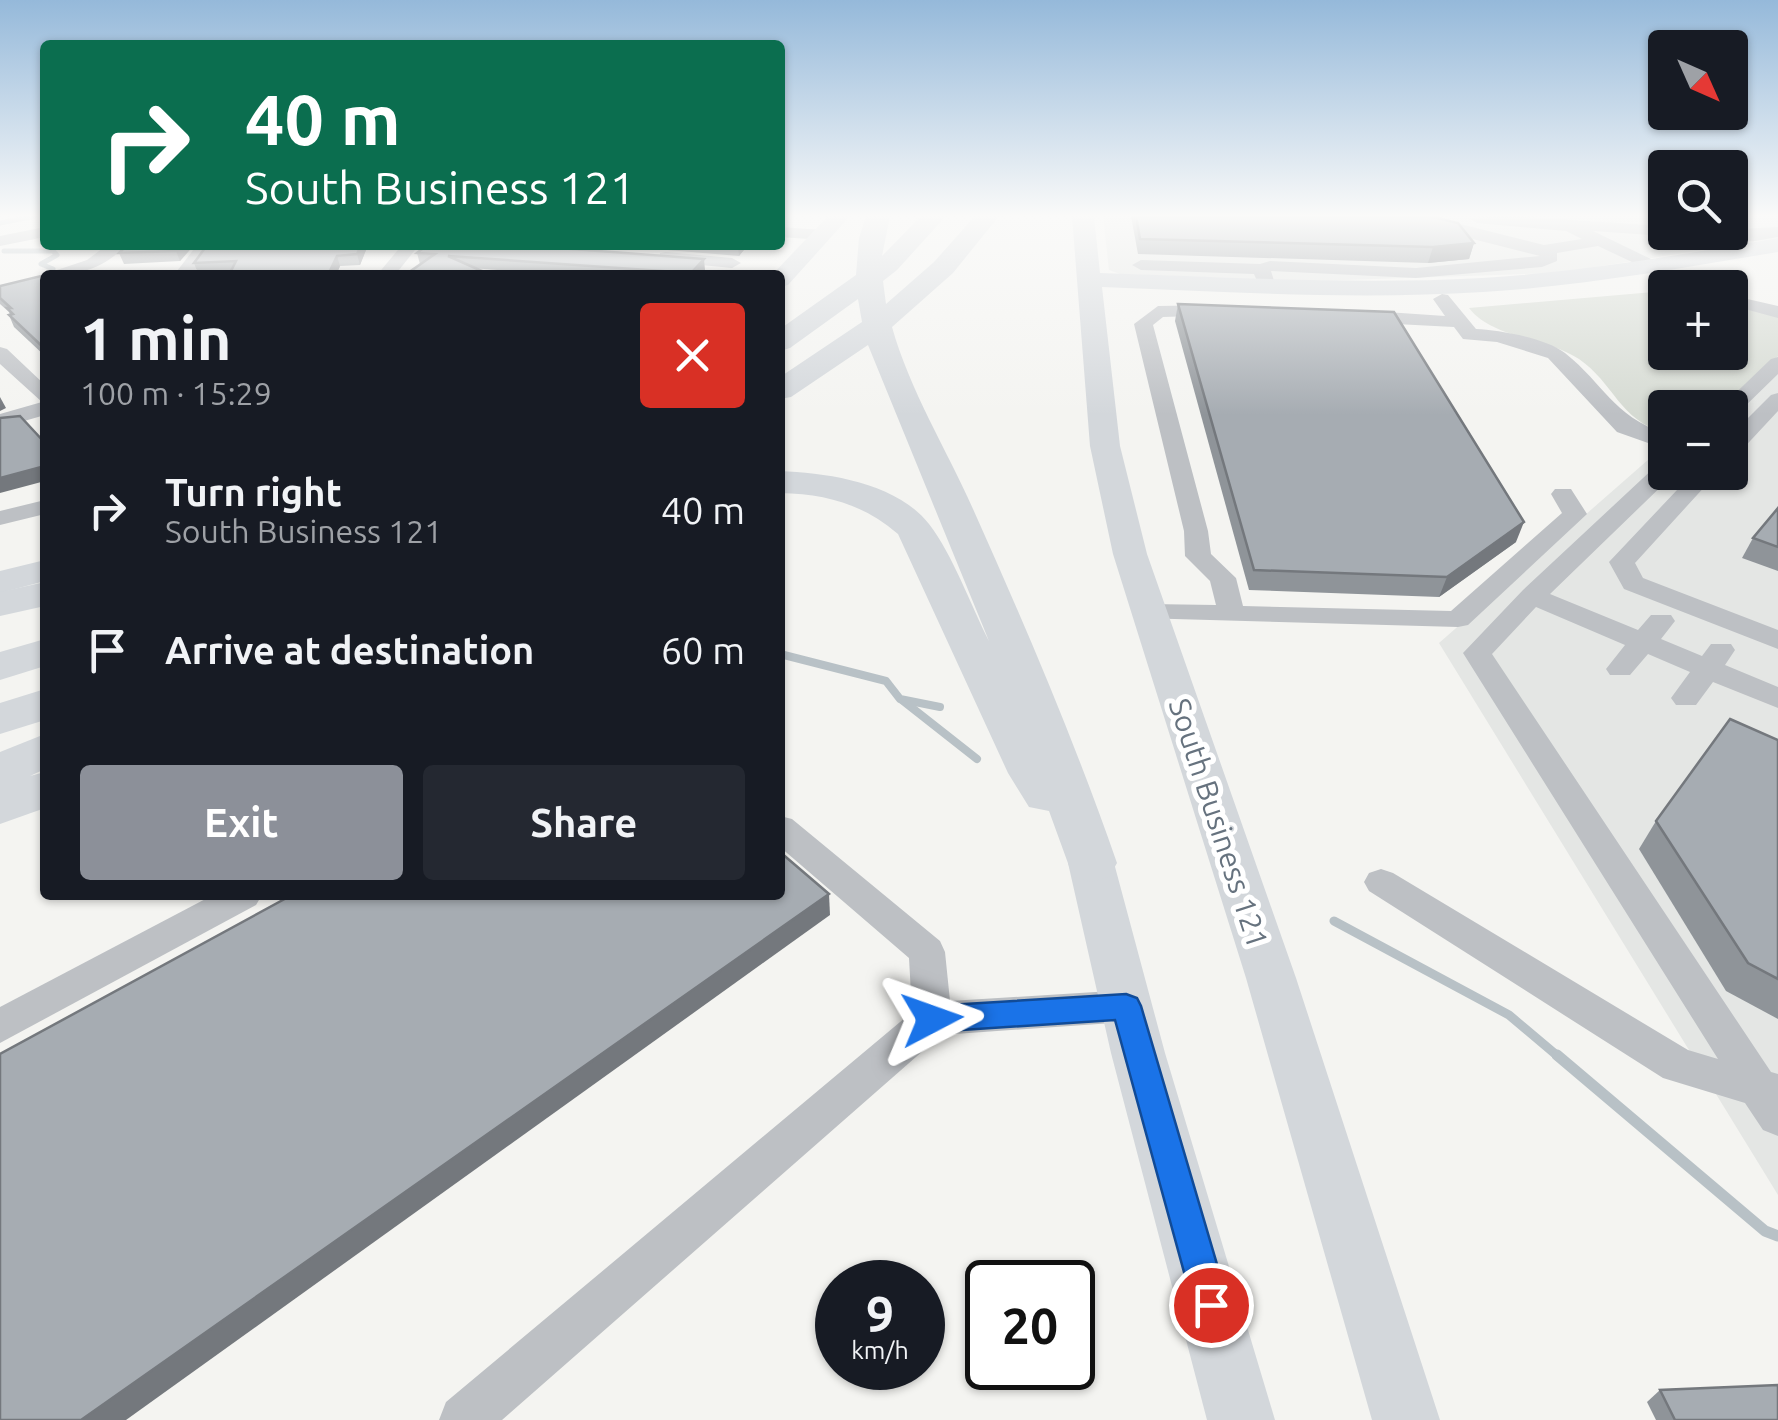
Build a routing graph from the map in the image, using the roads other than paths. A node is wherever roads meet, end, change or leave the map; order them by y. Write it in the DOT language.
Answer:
graph roads {
  1 [pos="864,282"];
  2 [pos="872,282"];
  3 [pos="928,282"];
  4 [pos="1088,282"];
  5 [pos="1161,282"];
  6 [pos="1406,282"];
  7 [pos="1504,282"];
  8 [pos="1088,286"];
  9 [pos="1648,287"];
  10 [pos="1442,300"];
  11 [pos="1748,304"];
  12 [pos="1235,312"];
  13 [pos="1778,312"];
  14 [pos="1342,315"];
  15 [pos="1465,329"];
  16 [pos="785,338"];
  17 [pos="0,352"];
  18 [pos="1470,359"];
  19 [pos="1778,363"];
  20 [pos="785,386"];
  21 [pos="1748,391"];
  22 [pos="40,392"];
  23 [pos="1778,399"];
  24 [pos="40,409"];
  25 [pos="0,421"];
  26 [pos="1748,430"];
  27 [pos="1648,436"];
  28 [pos="785,482"];
  29 [pos="1648,486"];
  30 [pos="1690,490"];
  31 [pos="1562,494"];
  32 [pos="40,508"];
  33 [pos="0,518"];
  34 [pos="1567,562"];
  35 [pos="40,571"];
  36 [pos="1628,574"];
  37 [pos="0,582"];
  38 [pos="40,595"];
  39 [pos="1532,596"];
  40 [pos="0,604"];
  41 [pos="1149,612"];
  42 [pos="1231,614"];
  43 [pos="1651,632"];
  44 [pos="1778,640"];
  45 [pos="40,654"];
  46 [pos="1714,659"];
  47 [pos="0,666"];
  48 [pos="1620,668"];
  49 [pos="1686,698"];
  50 [pos="1778,698"];
  51 [pos="40,706"];
  52 [pos="0,719"];
  53 [pos="40,752"];
  54 [pos="0,771"];
  55 [pos="40,792"];
  56 [pos="0,806"];
  57 [pos="785,832"];
  58 [pos="1091,863"];
  59 [pos="1381,882"];
  60 [pos="235,900"];
  61 [pos="1126,1006"];
  62 [pos="932,1019"];
  63 [pos="0,1026"];
  64 [pos="1772,1099"];
  65 [pos="464,1420"];
  66 [pos="1241,1420"];
  67 [pos="1406,1420"];
  1 -- 16 [label="highway"];
  2 -- 58 [label="highway"];
  3 -- 20 [label="highway"];
  4 -- 8 [label="main road, South Business 121"];
  5 -- 8 [label="main road"];
  6 -- 7 [label="main road"];
  8 -- 10 [label="main road"];
  8 -- 41 [label="main road, South Business 121"];
  9 -- 10 [label="main road"];
  10 -- 15 [label="street"];
  11 -- 13 [label="street"];
  12 -- 42 [label="street"];
  14 -- 15 [label="street"];
  15 -- 18 [label="street"];
  15 -- 27 [label="street"];
  17 -- 22 [label="street"];
  19 -- 21 [label="street"];
  23 -- 26 [label="street"];
  24 -- 25 [label="street"];
  28 -- 58 [label="highway"];
  29 -- 34 [label="street"];
  30 -- 36 [label="street"];
  31 -- 42 [label="street"];
  32 -- 33 [label="street"];
  34 -- 36 [label="street"];
  34 -- 39 [label="street"];
  35 -- 37 [label="main road"];
  36 -- 44 [label="street"];
  38 -- 40 [label="highway"];
  39 -- 43 [label="street"];
  39 -- 64 [label="street"];
  41 -- 42 [label="street"];
  41 -- 67 [label="main road, South Business 121"];
  43 -- 46 [label="street"];
  43 -- 48 [label="street"];
  45 -- 47 [label="highway"];
  46 -- 49 [label="street"];
  46 -- 50 [label="street"];
  51 -- 52 [label="highway"];
  53 -- 54 [label="highway"];
  55 -- 56 [label="highway"];
  57 -- 62 [label="street"];
  58 -- 61 [label="main road"];
  59 -- 64 [label="street"];
  60 -- 63 [label="street"];
  61 -- 62 [label="street"];
  61 -- 66 [label="main road"];
  62 -- 65 [label="street"];
}
